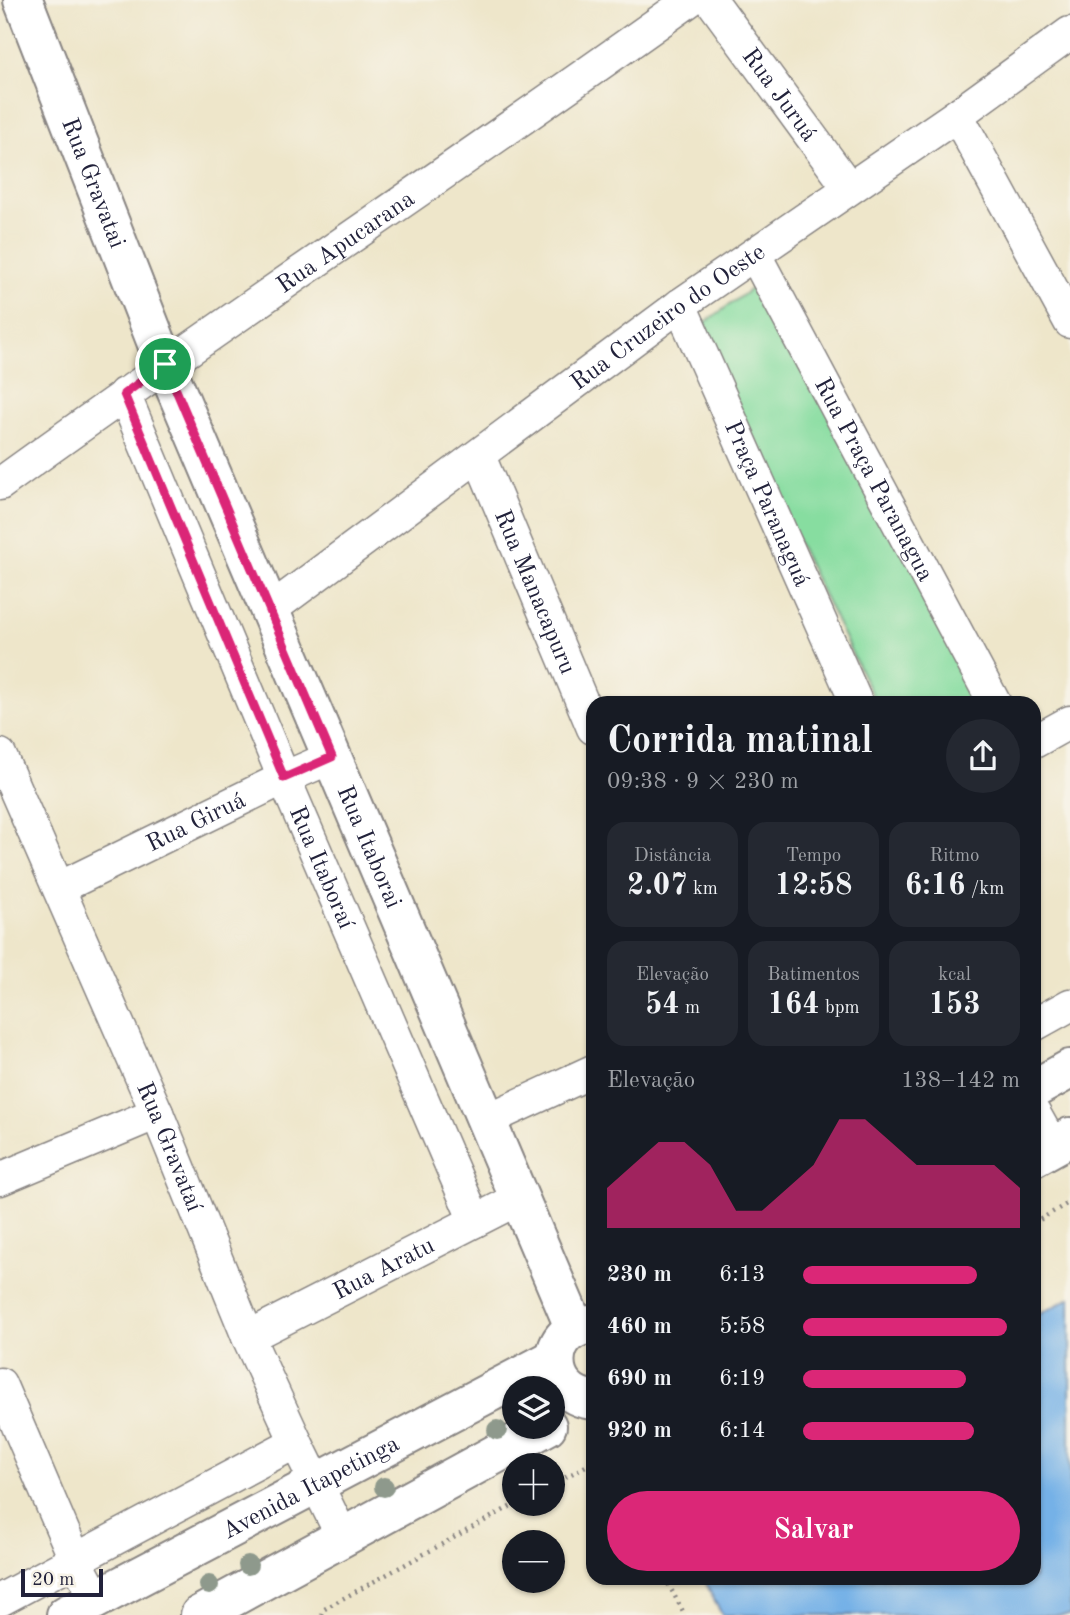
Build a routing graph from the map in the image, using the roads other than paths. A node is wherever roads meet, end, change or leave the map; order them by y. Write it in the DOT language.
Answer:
graph roads {
  1 [pos="23,0"];
  2 [pos="690,0"];
  3 [pos="711,0"];
  4 [pos="1070,33"];
  5 [pos="957,115"];
  6 [pos="849,188"];
  7 [pos="755,255"];
  8 [pos="680,304"];
  9 [pos="1070,322"];
  10 [pos="165,364"];
  11 [pos="124,394"];
  12 [pos="479,456"];
  13 [pos="0,485"];
  14 [pos="270,610"];
  15 [pos="853,696"];
  16 [pos="991,696"];
  17 [pos="586,711"];
  18 [pos="1070,722"];
  19 [pos="1041,738"];
  20 [pos="0,755"];
  21 [pos="332,757"];
  22 [pos="284,778"];
  23 [pos="59,888"];
  24 [pos="1070,1005"];
  25 [pos="1041,1021"];
  26 [pos="1070,1069"];
  27 [pos="586,1074"];
  28 [pos="1041,1084"];
  29 [pos="157,1113"];
  30 [pos="487,1121"];
  31 [pos="1041,1126"];
  32 [pos="1053,1147"];
  33 [pos="0,1179"];
  34 [pos="520,1198"];
  35 [pos="475,1221"];
  36 [pos="575,1337"];
  37 [pos="248,1338"];
  38 [pos="0,1384"];
  39 [pos="586,1399"];
  40 [pos="586,1404"];
  41 [pos="565,1416"];
  42 [pos="523,1439"];
  43 [pos="296,1442"];
  44 [pos="317,1484"];
  45 [pos="342,1536"];
  46 [pos="75,1559"];
  47 [pos="0,1600"];
  48 [pos="81,1607"];
  49 [pos="200,1615"];
  1 -- 10 [label="street, Rua Gravatai"];
  2 -- 10 [label="street, Rua Apucarana"];
  3 -- 6 [label="street, Rua Juruá"];
  4 -- 5 [label="street, Rua Cruzeiro do Oeste"];
  5 -- 6 [label="street, Rua Cruzeiro do Oeste"];
  5 -- 9 [label="street"];
  6 -- 7 [label="street, Rua Cruzeiro do Oeste"];
  7 -- 8 [label="street, Rua Cruzeiro do Oeste"];
  7 -- 16 [label="street, Rua Praça Paranagua"];
  8 -- 12 [label="street, Rua Cruzeiro do Oeste"];
  8 -- 15 [label="street, Praça Paranaguá"];
  10 -- 11 [label="street, Rua Apucarana"];
  10 -- 14 [label="street, Rua Itaborai"];
  11 -- 13 [label="street, Rua Apucarana"];
  11 -- 22 [label="street, Rua Itaboraí"];
  12 -- 14 [label="street, Rua Cruzeiro do Oeste"];
  12 -- 17 [label="street, Rua Manacapuru"];
  14 -- 21 [label="street, Rua Itaborai"];
  18 -- 19 [label="street"];
  20 -- 23 [label="street, Rua Gravataí"];
  21 -- 22 [label="street, Rua Giruá"];
  21 -- 30 [label="street, Rua Itaborai"];
  22 -- 23 [label="street, Rua Giruá"];
  22 -- 35 [label="street, Rua Itaboraí"];
  23 -- 29 [label="street, Rua Gravataí"];
  24 -- 25 [label="street"];
  26 -- 28 [label="street"];
  27 -- 30 [label="street"];
  29 -- 33 [label="street"];
  29 -- 37 [label="street, Rua Gravataí"];
  30 -- 34 [label="street, Rua Itaborai"];
  31 -- 32 [label="street"];
  34 -- 35 [label="street, Rua Aratu"];
  34 -- 36 [label="street, Rua Itaborai"];
  35 -- 37 [label="street, Rua Aratu"];
  36 -- 39 [label="street, Rua Itaborai"];
  36 -- 44 [label="street, Avenida Itapetinga"];
  37 -- 43 [label="street, Rua Gravataí"];
  38 -- 46 [label="street"];
  40 -- 41 [label="street"];
  42 -- 45 [label="street"];
  43 -- 44 [label="street, Rua Gravataí"];
  43 -- 46 [label="street, Avenida Itapetinga"];
  44 -- 45 [label="street, Rua Gravataí"];
  44 -- 48 [label="street, Avenida Itapetinga"];
  45 -- 49 [label="street"];
  46 -- 47 [label="street, Avenida Itapetinga"];
  46 -- 48 [label="street"];
}
